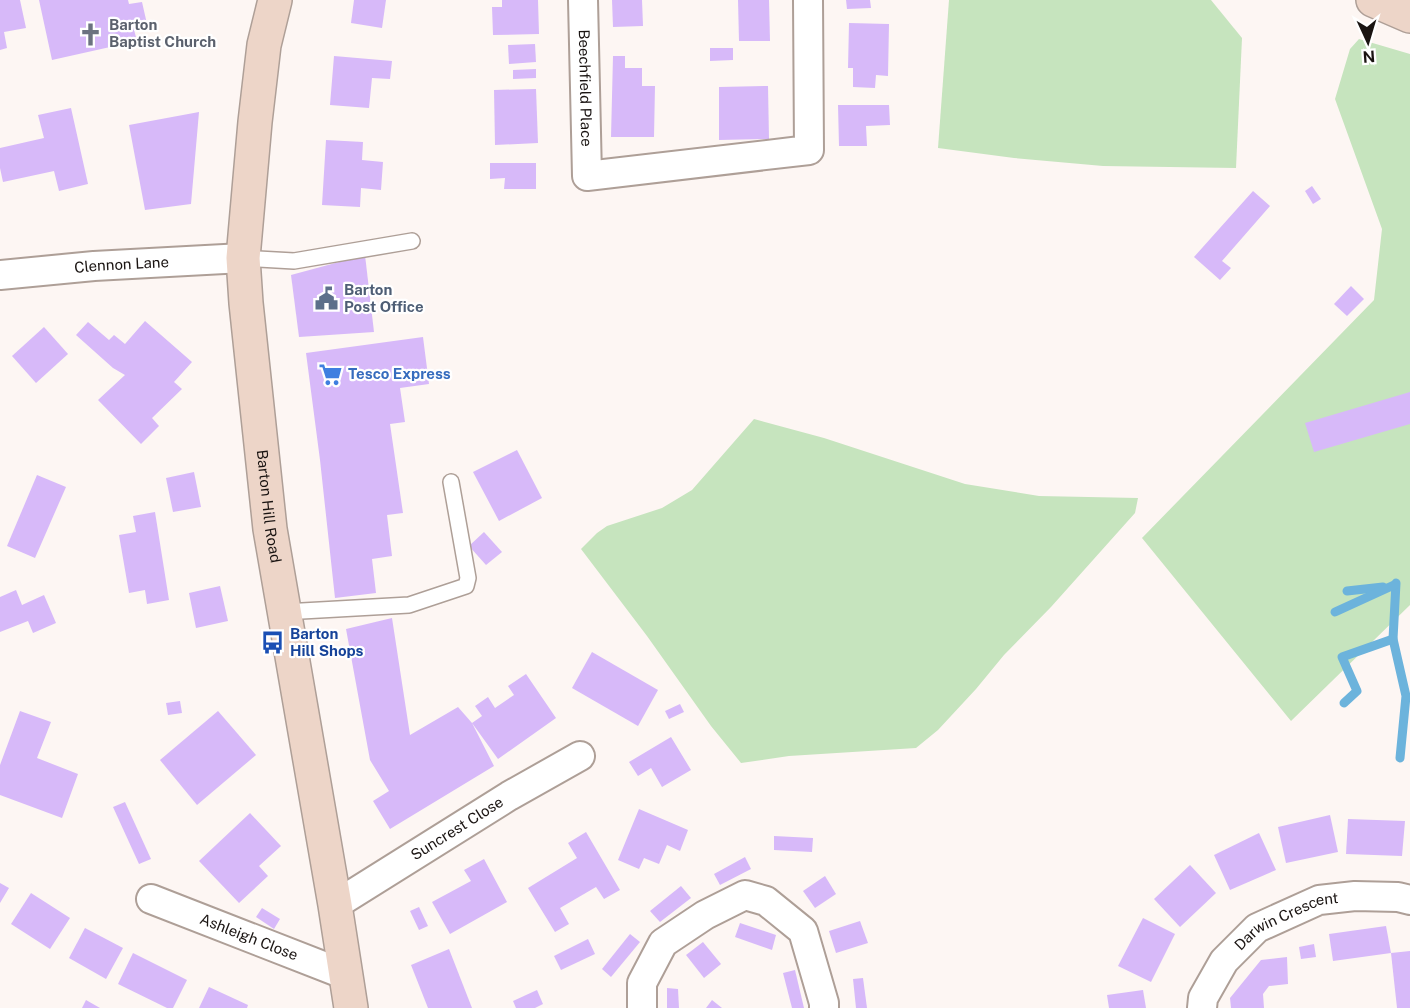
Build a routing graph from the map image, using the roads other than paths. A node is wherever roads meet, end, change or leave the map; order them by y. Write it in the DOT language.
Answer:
graph roads {
  1 [pos="275,0"];
  2 [pos="583,0"];
  3 [pos="807,0"];
  4 [pos="1373,0"];
  5 [pos="1410,16"];
  6 [pos="412,241"];
  7 [pos="243,258"];
  8 [pos="6,280"];
  9 [pos="451,482"];
  10 [pos="284,612"];
  11 [pos="580,756"];
  12 [pos="151,899"];
  13 [pos="1410,900"];
  14 [pos="335,905"];
  15 [pos="346,975"];
  16 [pos="351,1008"];
  17 [pos="642,1008"];
  18 [pos="824,1008"];
  19 [pos="1202,1008"];
  1 -- 7 [label="street, Barton Hill Road"];
  2 -- 3 [label="street, Beechfield Place"];
  4 -- 5 [label="street"];
  6 -- 7 [label="lane"];
  7 -- 8 [label="street, Clennon Lane"];
  7 -- 10 [label="street, Barton Hill Road"];
  9 -- 10 [label="lane"];
  10 -- 14 [label="street, Barton Hill Road"];
  11 -- 14 [label="street, Suncrest Close"];
  12 -- 15 [label="street, Ashleigh Close"];
  13 -- 19 [label="street, Darwin Crescent"];
  14 -- 15 [label="street, Barton Hill Road"];
  15 -- 16 [label="street, Barton Hill Road"];
  17 -- 18 [label="street"];
}
